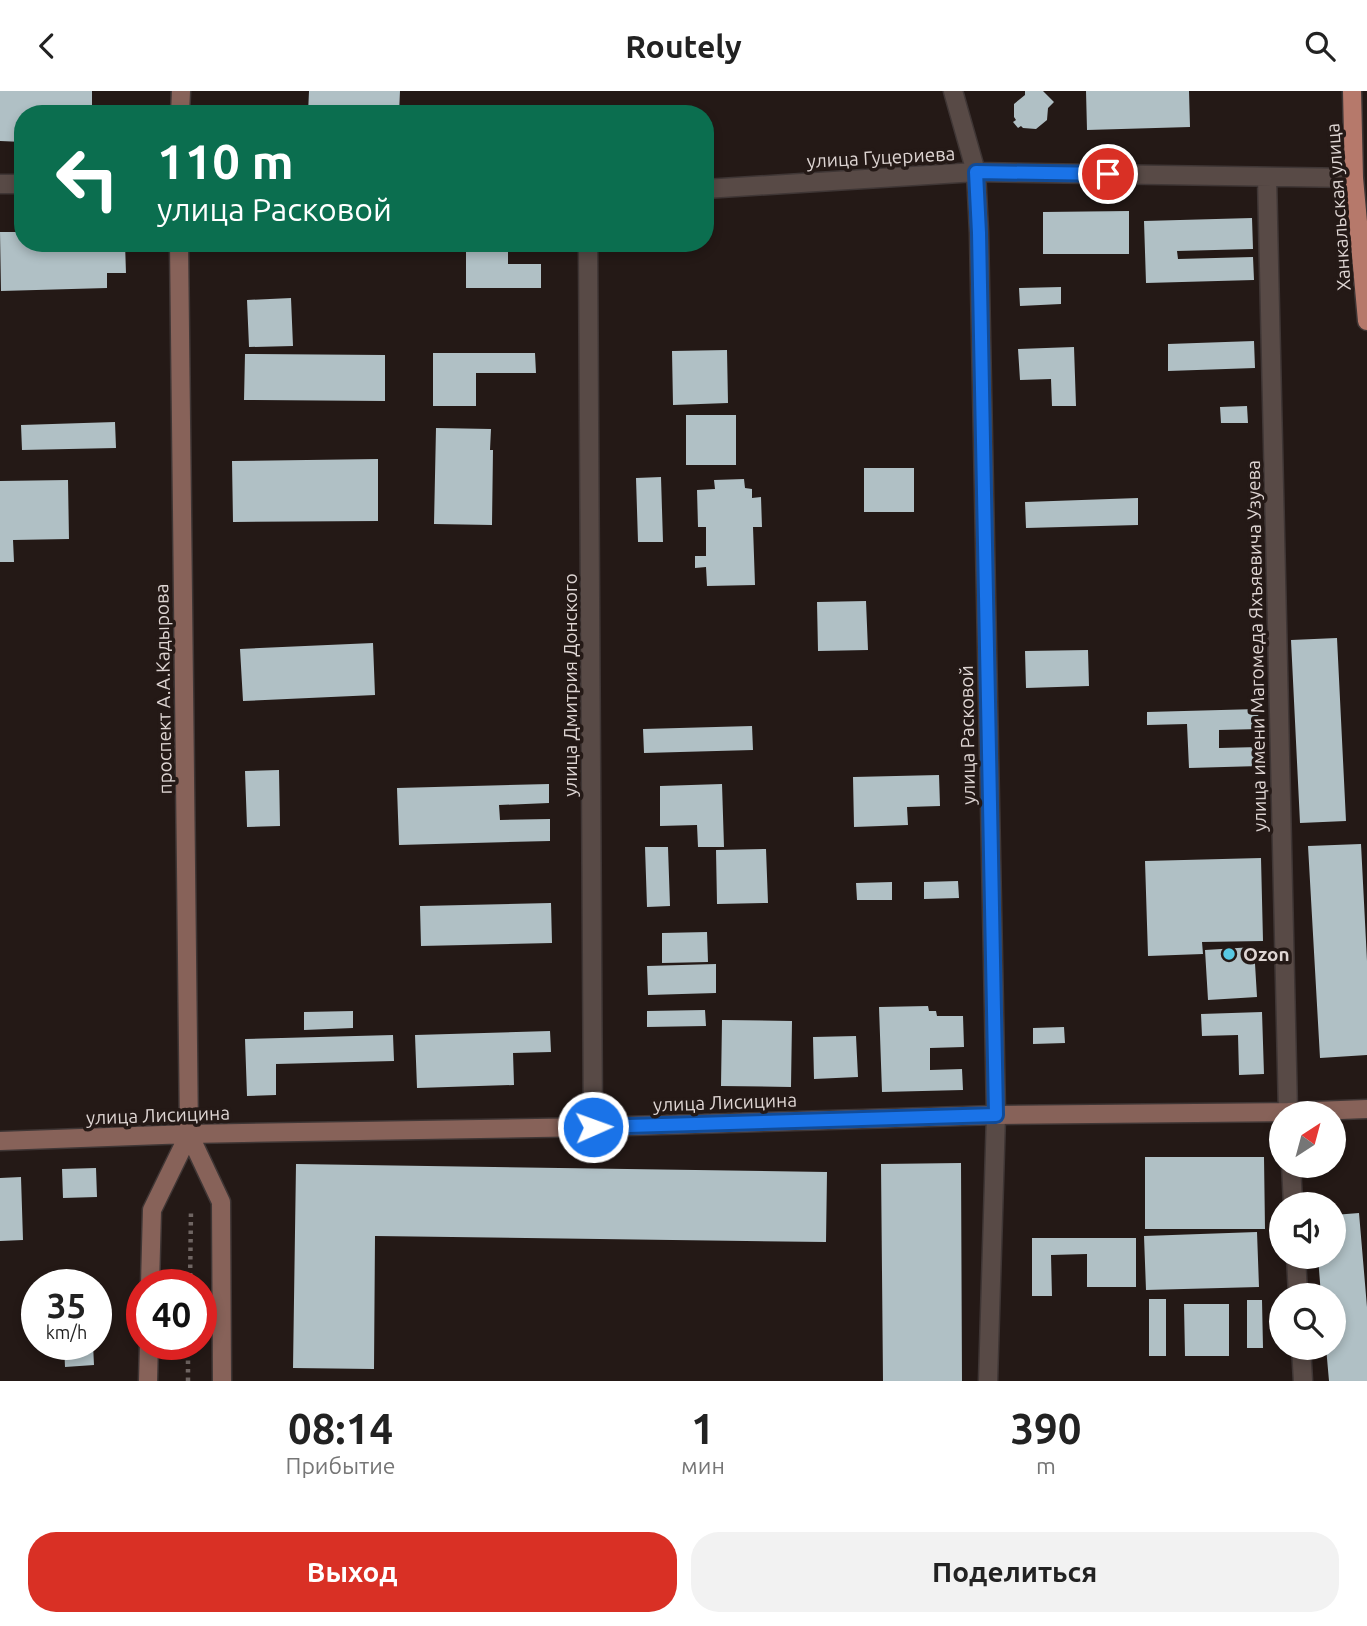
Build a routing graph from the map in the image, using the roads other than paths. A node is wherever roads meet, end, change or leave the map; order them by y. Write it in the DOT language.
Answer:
graph roads {
  1 [pos="953,91"];
  2 [pos="1352,91"];
  3 [pos="976,172"];
  4 [pos="1267,177"];
  5 [pos="1354,178"];
  6 [pos="714,187"];
  7 [pos="179,252"];
  8 [pos="588,252"];
  9 [pos="1367,321"];
  10 [pos="1288,1101"];
  11 [pos="1367,1109"];
  12 [pos="1346,1110"];
  13 [pos="1269,1112"];
  14 [pos="996,1115"];
  15 [pos="593,1127"];
  16 [pos="189,1134"];
  17 [pos="0,1141"];
  18 [pos="150,1269"];
  19 [pos="149,1360"];
  20 [pos="1302,1360"];
  21 [pos="148,1381"];
  22 [pos="222,1381"];
  23 [pos="988,1381"];
  24 [pos="1303,1381"];
  1 -- 3 [label="street, улица Расковой"];
  2 -- 5 [label="main road, Ханкальская улица"];
  3 -- 4 [label="street, улица Гуцериева"];
  3 -- 6 [label="street, улица Гуцериева"];
  3 -- 14 [label="street, улица Расковой"];
  4 -- 5 [label="street, улица Гуцериева"];
  4 -- 10 [label="street, улица имени Магомеда Яхъяевича Узуева"];
  5 -- 9 [label="main road, Ханкальская улица"];
  7 -- 16 [label="street, проспект А.А.Кадырова"];
  8 -- 15 [label="street, улица Дмитрия Донского"];
  11 -- 12 [label="street, улица Лисицина"];
  13 -- 14 [label="street, улица Лисицина"];
  14 -- 15 [label="street, улица Лисицина"];
  14 -- 23 [label="street, улица Расковой"];
  15 -- 16 [label="street, улица Лисицина"];
  16 -- 17 [label="street, улица Лисицина"];
  16 -- 18 [label="street, проспект А.А.Кадырова"];
  16 -- 22 [label="street, проспект А.А.Кадырова"];
  19 -- 21 [label="street"];
  20 -- 24 [label="street"];
}
